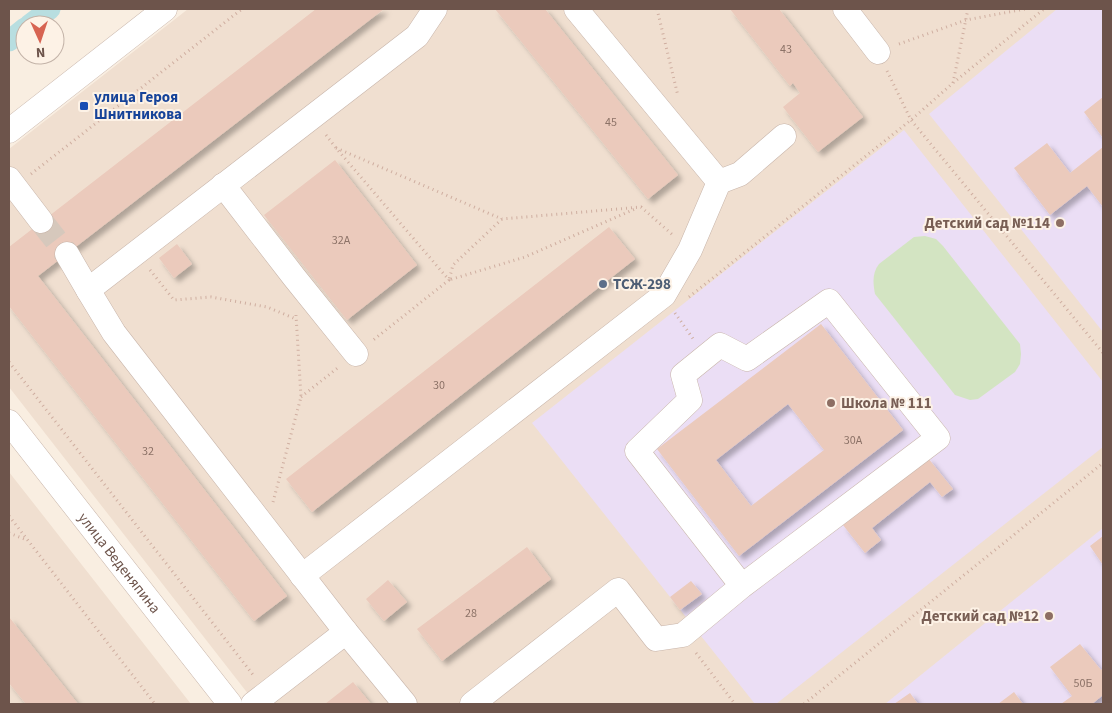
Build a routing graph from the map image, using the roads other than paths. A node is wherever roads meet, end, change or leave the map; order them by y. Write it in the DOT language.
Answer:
graph roads {
  1 [pos="165,9"];
  2 [pos="435,9"];
  3 [pos="576,9"];
  4 [pos="845,9"];
  5 [pos="878,52"];
  6 [pos="9,131"];
  7 [pos="784,136"];
  8 [pos="719,182"];
  9 [pos="12,183"];
  10 [pos="223,186"];
  11 [pos="41,221"];
  12 [pos="67,254"];
  13 [pos="88,290"];
  14 [pos="356,354"];
  15 [pos="9,422"];
  16 [pos="302,576"];
  17 [pos="742,586"];
  18 [pos="346,632"];
  19 [pos="260,699"];
  20 [pos="230,704"];
  21 [pos="405,704"];
  22 [pos="472,704"];
  1 -- 6 [label="street"];
  2 -- 10 [label="street"];
  3 -- 8 [label="street"];
  4 -- 5 [label="street"];
  7 -- 8 [label="street"];
  8 -- 16 [label="street"];
  9 -- 11 [label="street"];
  10 -- 13 [label="street"];
  10 -- 14 [label="street"];
  12 -- 13 [label="street"];
  13 -- 16 [label="street"];
  15 -- 20 [label="street, улица Веденяпина"];
  16 -- 18 [label="street"];
  17 -- 17 [label="street"];
  17 -- 22 [label="street"];
  18 -- 19 [label="street"];
  18 -- 21 [label="street"];
}
